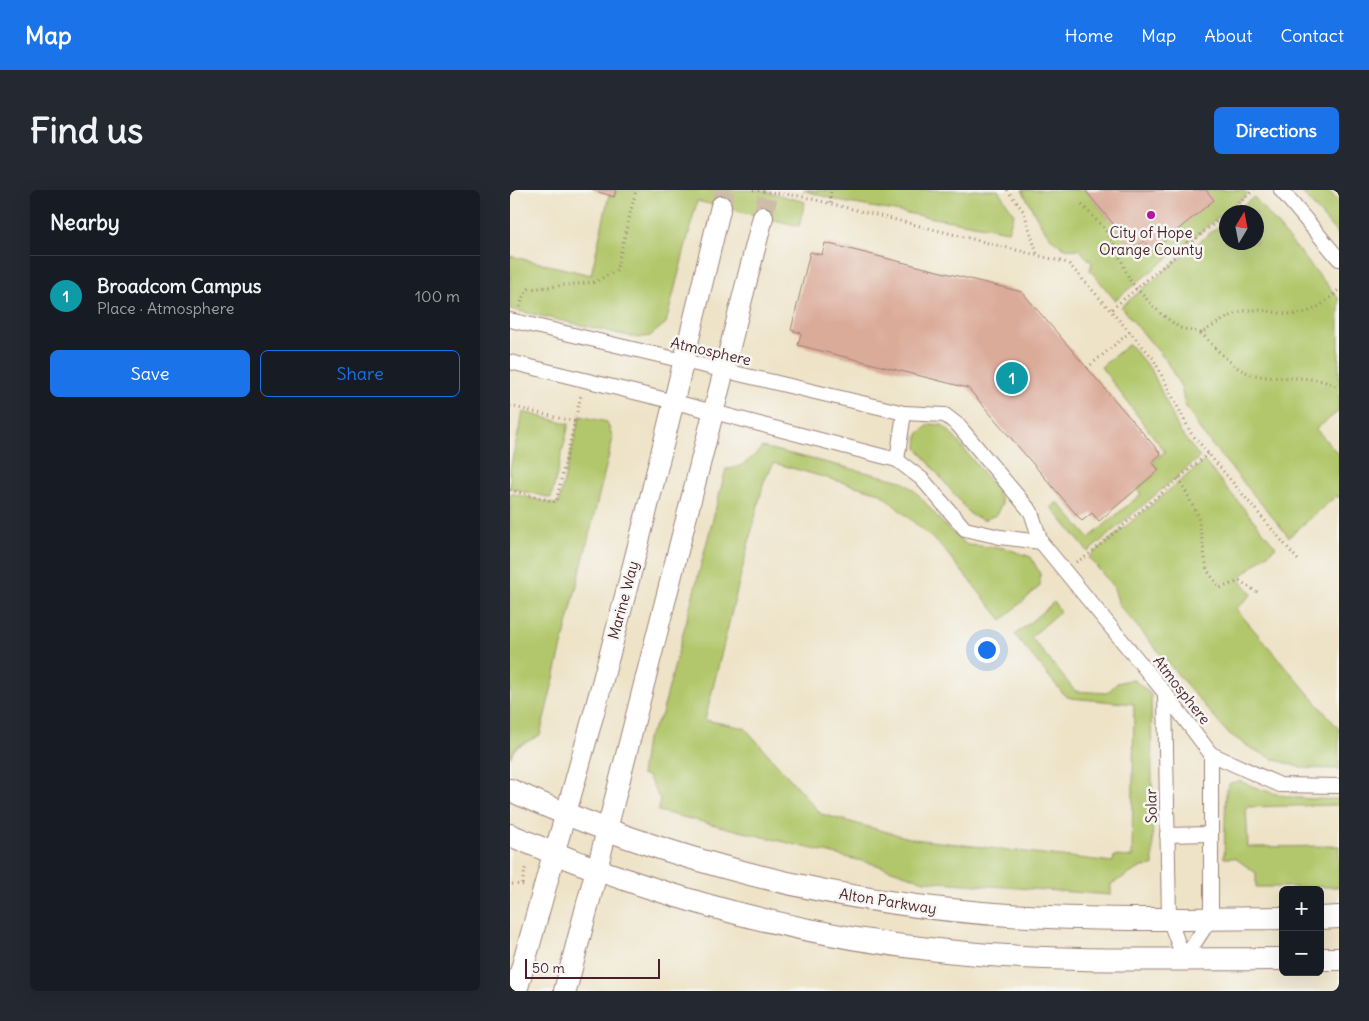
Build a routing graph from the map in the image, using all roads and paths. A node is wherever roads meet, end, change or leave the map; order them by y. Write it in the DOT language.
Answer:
graph roads {
  1 [pos="636,190"];
  2 [pos="753,190"];
  3 [pos="798,190"];
  4 [pos="831,190"];
  5 [pos="1007,190"];
  6 [pos="1254,190"];
  7 [pos="1281,190"];
  8 [pos="800,196"];
  9 [pos="830,203"];
  10 [pos="1082,205"];
  11 [pos="721,206"];
  12 [pos="762,217"];
  13 [pos="1177,230"];
  14 [pos="1188,244"];
  15 [pos="1037,254"];
  16 [pos="1339,259"];
  17 [pos="1136,288"];
  18 [pos="1339,289"];
  19 [pos="1112,309"];
  20 [pos="513,320"];
  21 [pos="1130,332"];
  22 [pos="1201,333"];
  23 [pos="510,362"];
  24 [pos="685,362"];
  25 [pos="1087,368"];
  26 [pos="724,371"];
  27 [pos="585,381"];
  28 [pos="1339,388"];
  29 [pos="675,402"];
  30 [pos="510,406"];
  31 [pos="714,412"];
  32 [pos="904,413"];
  33 [pos="575,422"];
  34 [pos="1209,454"];
  35 [pos="896,460"];
  36 [pos="1179,478"];
  37 [pos="510,490"];
  38 [pos="1041,542"];
  39 [pos="1298,560"];
  40 [pos="1072,564"];
  41 [pos="1260,594"];
  42 [pos="1165,693"];
  43 [pos="1211,754"];
  44 [pos="1339,786"];
  45 [pos="510,790"];
  46 [pos="565,815"];
  47 [pos="605,829"];
  48 [pos="1211,834"];
  49 [pos="510,835"];
  50 [pos="1167,835"];
  51 [pos="554,854"];
  52 [pos="526,865"];
  53 [pos="597,869"];
  54 [pos="512,884"];
  55 [pos="522,884"];
  56 [pos="532,887"];
  57 [pos="1339,917"];
  58 [pos="1211,918"];
  59 [pos="1279,918"];
  60 [pos="1324,918"];
  61 [pos="1169,919"];
  62 [pos="1184,959"];
  63 [pos="1279,959"];
  64 [pos="1324,959"];
  65 [pos="1339,959"];
  66 [pos="516,991"];
  67 [pos="565,991"];
  1 -- 20 [label="path"];
  2 -- 8 [label="path"];
  3 -- 8 [label="path"];
  4 -- 9 [label="path"];
  5 -- 15 [label="path"];
  6 -- 14 [label="path"];
  7 -- 16 [label="street"];
  8 -- 9 [label="path"];
  9 -- 15 [label="path"];
  10 -- 17 [label="path"];
  11 -- 24 [label="main road, Marine Way"];
  12 -- 26 [label="main road"];
  13 -- 14 [label="path"];
  14 -- 17 [label="path"];
  15 -- 19 [label="path"];
  17 -- 19 [label="path"];
  17 -- 22 [label="path"];
  18 -- 22 [label="path"];
  19 -- 21 [label="path"];
  20 -- 24 [label="street, Atmosphere"];
  21 -- 25 [label="path"];
  21 -- 34 [label="path"];
  22 -- 28 [label="path"];
  23 -- 27 [label="street"];
  24 -- 26 [label="street, Atmosphere"];
  24 -- 29 [label="main road, Marine Way"];
  26 -- 31 [label="main road"];
  26 -- 32 [label="street, Atmosphere"];
  27 -- 29 [label="street"];
  27 -- 33 [label="path"];
  29 -- 31 [label="street"];
  29 -- 46 [label="main road, Marine Way"];
  30 -- 33 [label="path"];
  31 -- 35 [label="street"];
  31 -- 47 [label="main road"];
  32 -- 35 [label="street"];
  32 -- 38 [label="street, Atmosphere"];
  33 -- 37 [label="path"];
  34 -- 36 [label="path"];
  34 -- 39 [label="path"];
  35 -- 38 [label="street"];
  36 -- 40 [label="path"];
  36 -- 41 [label="path"];
  38 -- 42 [label="street, Atmosphere"];
  42 -- 43 [label="street, Atmosphere"];
  42 -- 50 [label="street, Solar"];
  43 -- 44 [label="street, Atmosphere"];
  43 -- 48 [label="street"];
  45 -- 46 [label="main road, Alton Parkway"];
  46 -- 47 [label="main road, Alton Parkway"];
  46 -- 51 [label="main road, Marine Way"];
  47 -- 53 [label="main road"];
  47 -- 61 [label="main road, Alton Parkway"];
  48 -- 50 [label="street"];
  48 -- 58 [label="street"];
  49 -- 51 [label="main road"];
  50 -- 61 [label="street, Solar"];
  51 -- 53 [label="main road"];
  51 -- 66 [label="main road, Marine Way"];
  52 -- 55 [label="path"];
  53 -- 62 [label="main road"];
  53 -- 67 [label="main road"];
  54 -- 55 [label="path"];
  55 -- 56 [label="path"];
  57 -- 60 [label="main road"];
  58 -- 59 [label="main road, Alton Parkway"];
  58 -- 61 [label="main road, Alton Parkway"];
  58 -- 62 [label="street"];
  61 -- 62 [label="street"];
  62 -- 63 [label="main road"];
  64 -- 65 [label="main road"];
}
